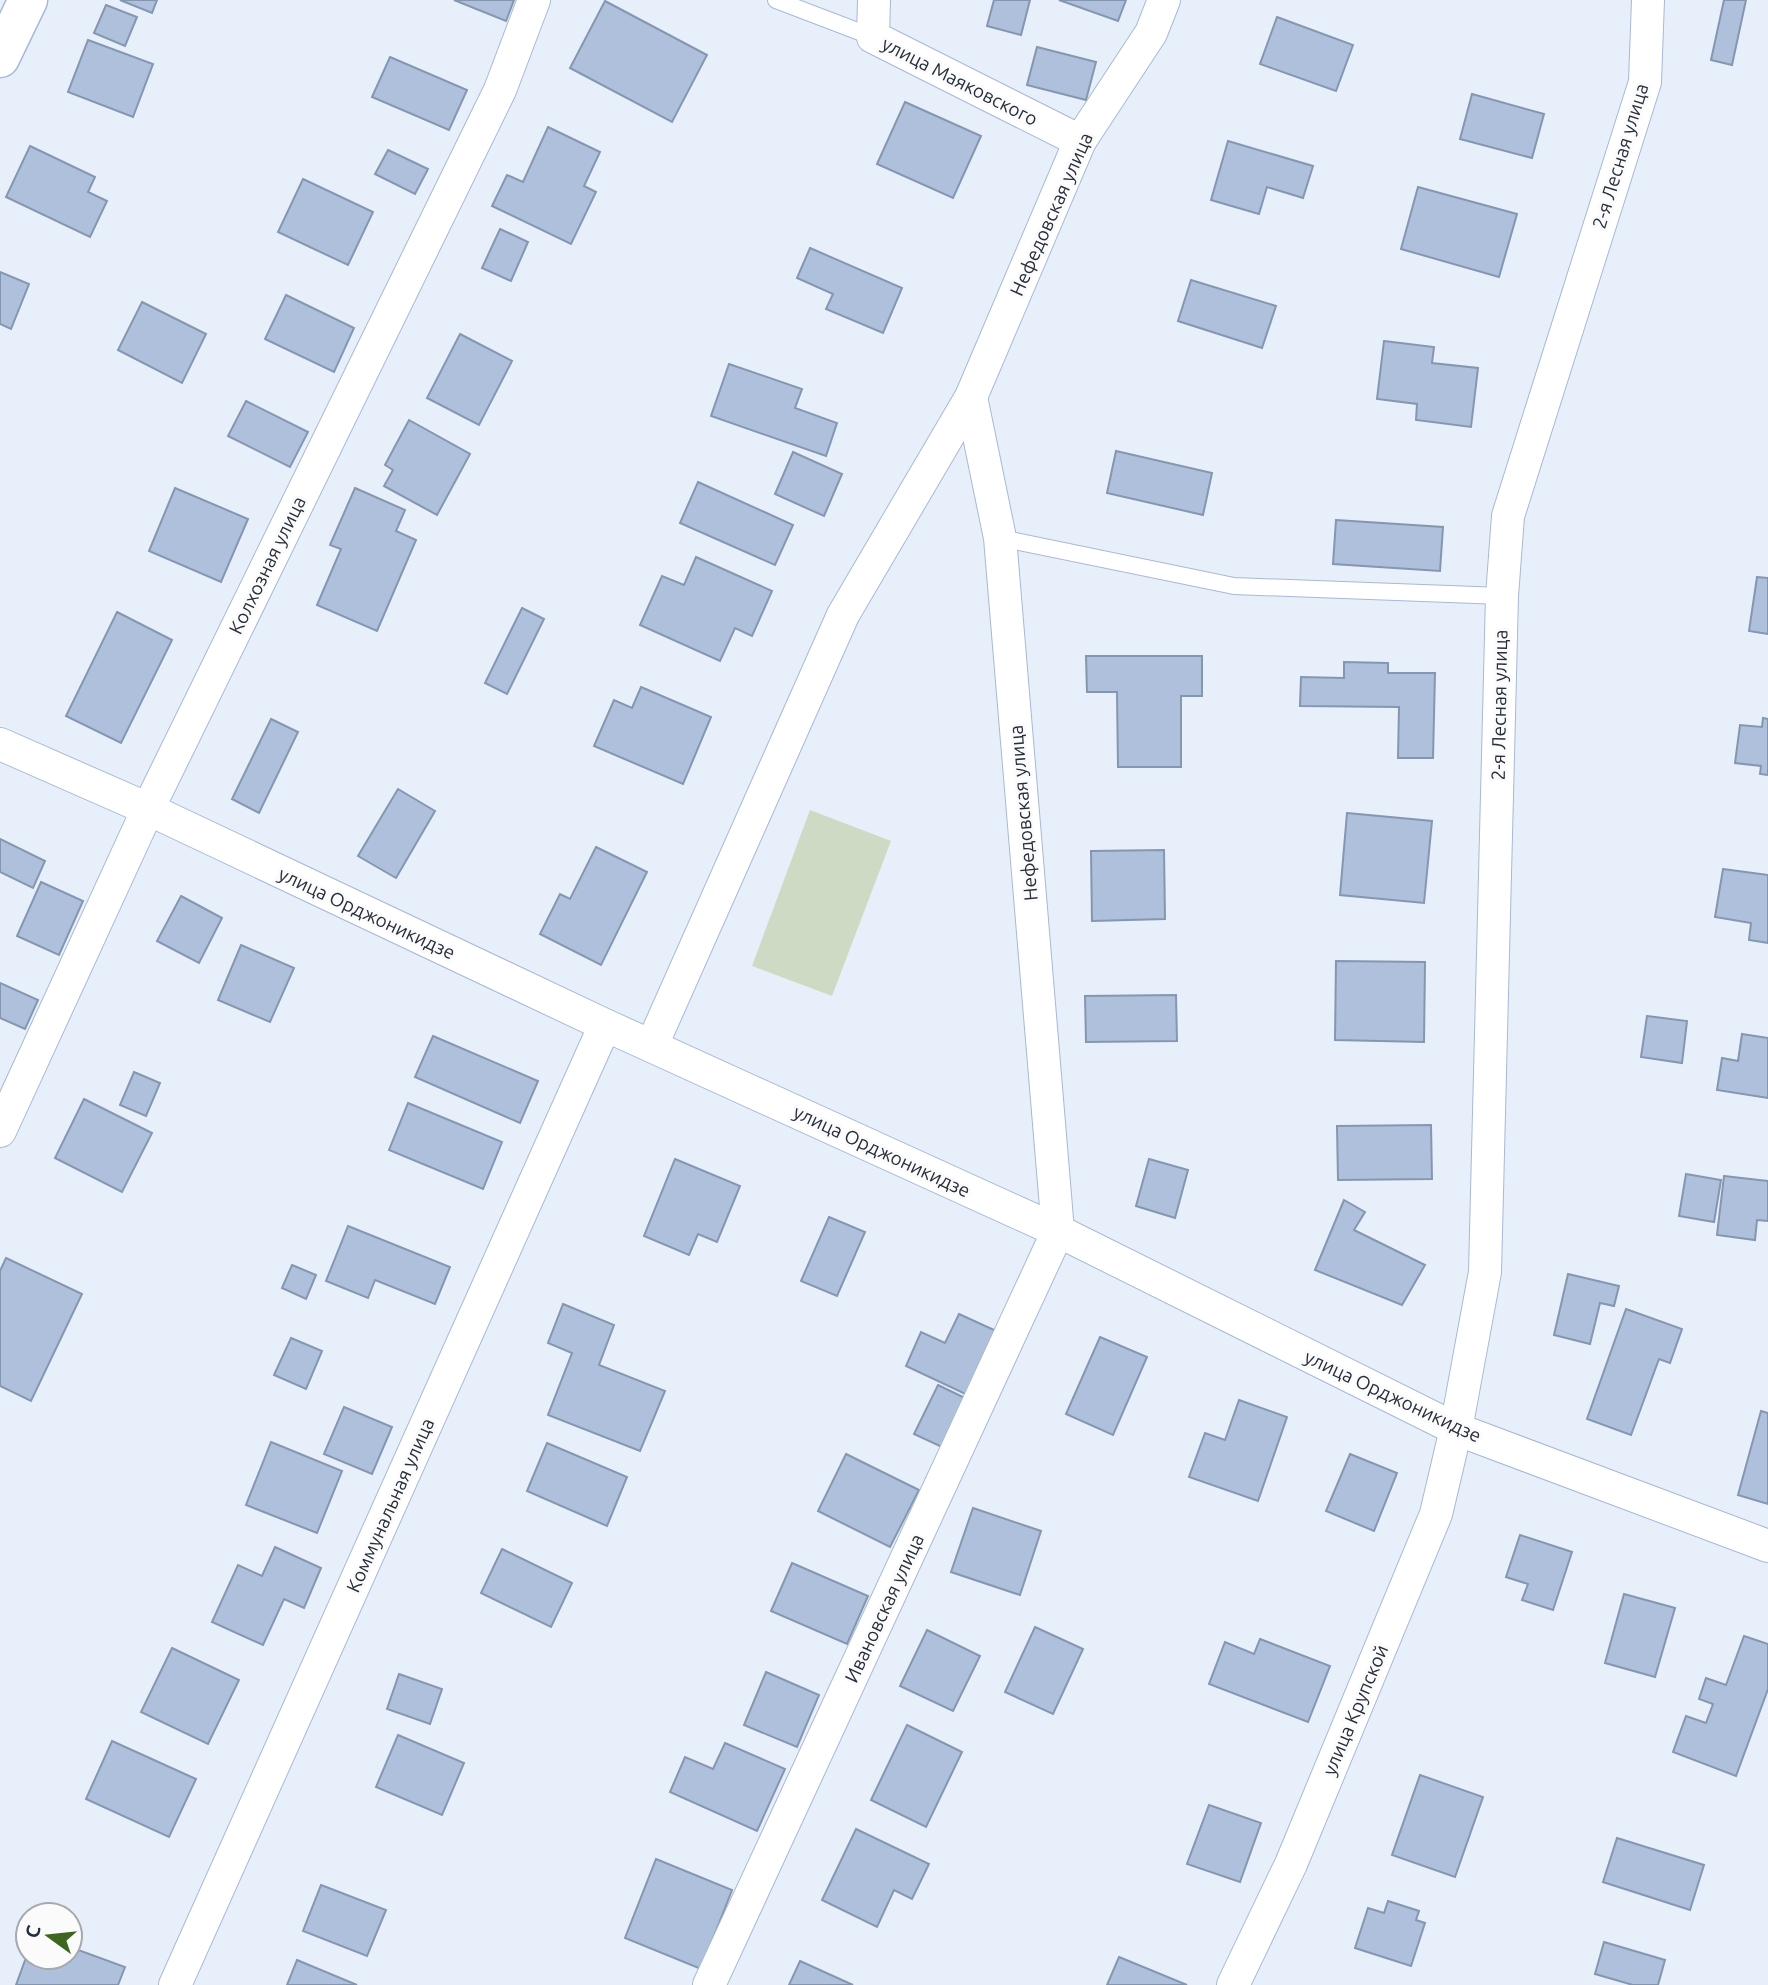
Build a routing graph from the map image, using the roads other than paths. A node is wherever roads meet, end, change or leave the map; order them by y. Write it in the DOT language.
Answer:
graph roads {
  1 [pos="28,0"];
  2 [pos="534,0"];
  3 [pos="776,0"];
  4 [pos="874,0"];
  5 [pos="1164,0"];
  6 [pos="1648,0"];
  7 [pos="873,37"];
  8 [pos="0,58"];
  9 [pos="1080,141"];
  10 [pos="971,397"];
  11 [pos="1000,538"];
  12 [pos="1502,596"];
  13 [pos="0,744"];
  14 [pos="148,809"];
  15 [pos="605,1024"];
  16 [pos="652,1045"];
  17 [pos="0,1131"];
  18 [pos="1058,1231"];
  19 [pos="1456,1429"];
  20 [pos="1768,1546"];
  21 [pos="175,1985"];
  22 [pos="709,1985"];
  23 [pos="1233,1985"];
  1 -- 8 [label="main road"];
  2 -- 14 [label="street, Колхозная улица"];
  3 -- 7 [label="lane"];
  4 -- 7 [label="street, улица Маяковского"];
  5 -- 9 [label="street, Нефедовская улица"];
  6 -- 12 [label="street, 2-я Лесная улица"];
  7 -- 9 [label="street, улица Маяковского"];
  9 -- 10 [label="street, Нефедовская улица"];
  10 -- 11 [label="street, Нефедовская улица"];
  10 -- 16 [label="street, Нефедовская улица"];
  11 -- 12 [label="lane"];
  11 -- 18 [label="street, Нефедовская улица"];
  12 -- 19 [label="street, 2-я Лесная улица"];
  13 -- 14 [label="street, улица Орджоникидзе"];
  14 -- 15 [label="street, улица Орджоникидзе"];
  14 -- 17 [label="street, Колхозная улица"];
  15 -- 16 [label="street, улица Орджоникидзе"];
  15 -- 21 [label="street, Коммунальная улица"];
  16 -- 18 [label="street, улица Орджоникидзе"];
  18 -- 19 [label="street, улица Орджоникидзе"];
  18 -- 22 [label="street, Ивановская улица"];
  19 -- 20 [label="street, улица Орджоникидзе"];
  19 -- 23 [label="street, улица Крупской"];
}
